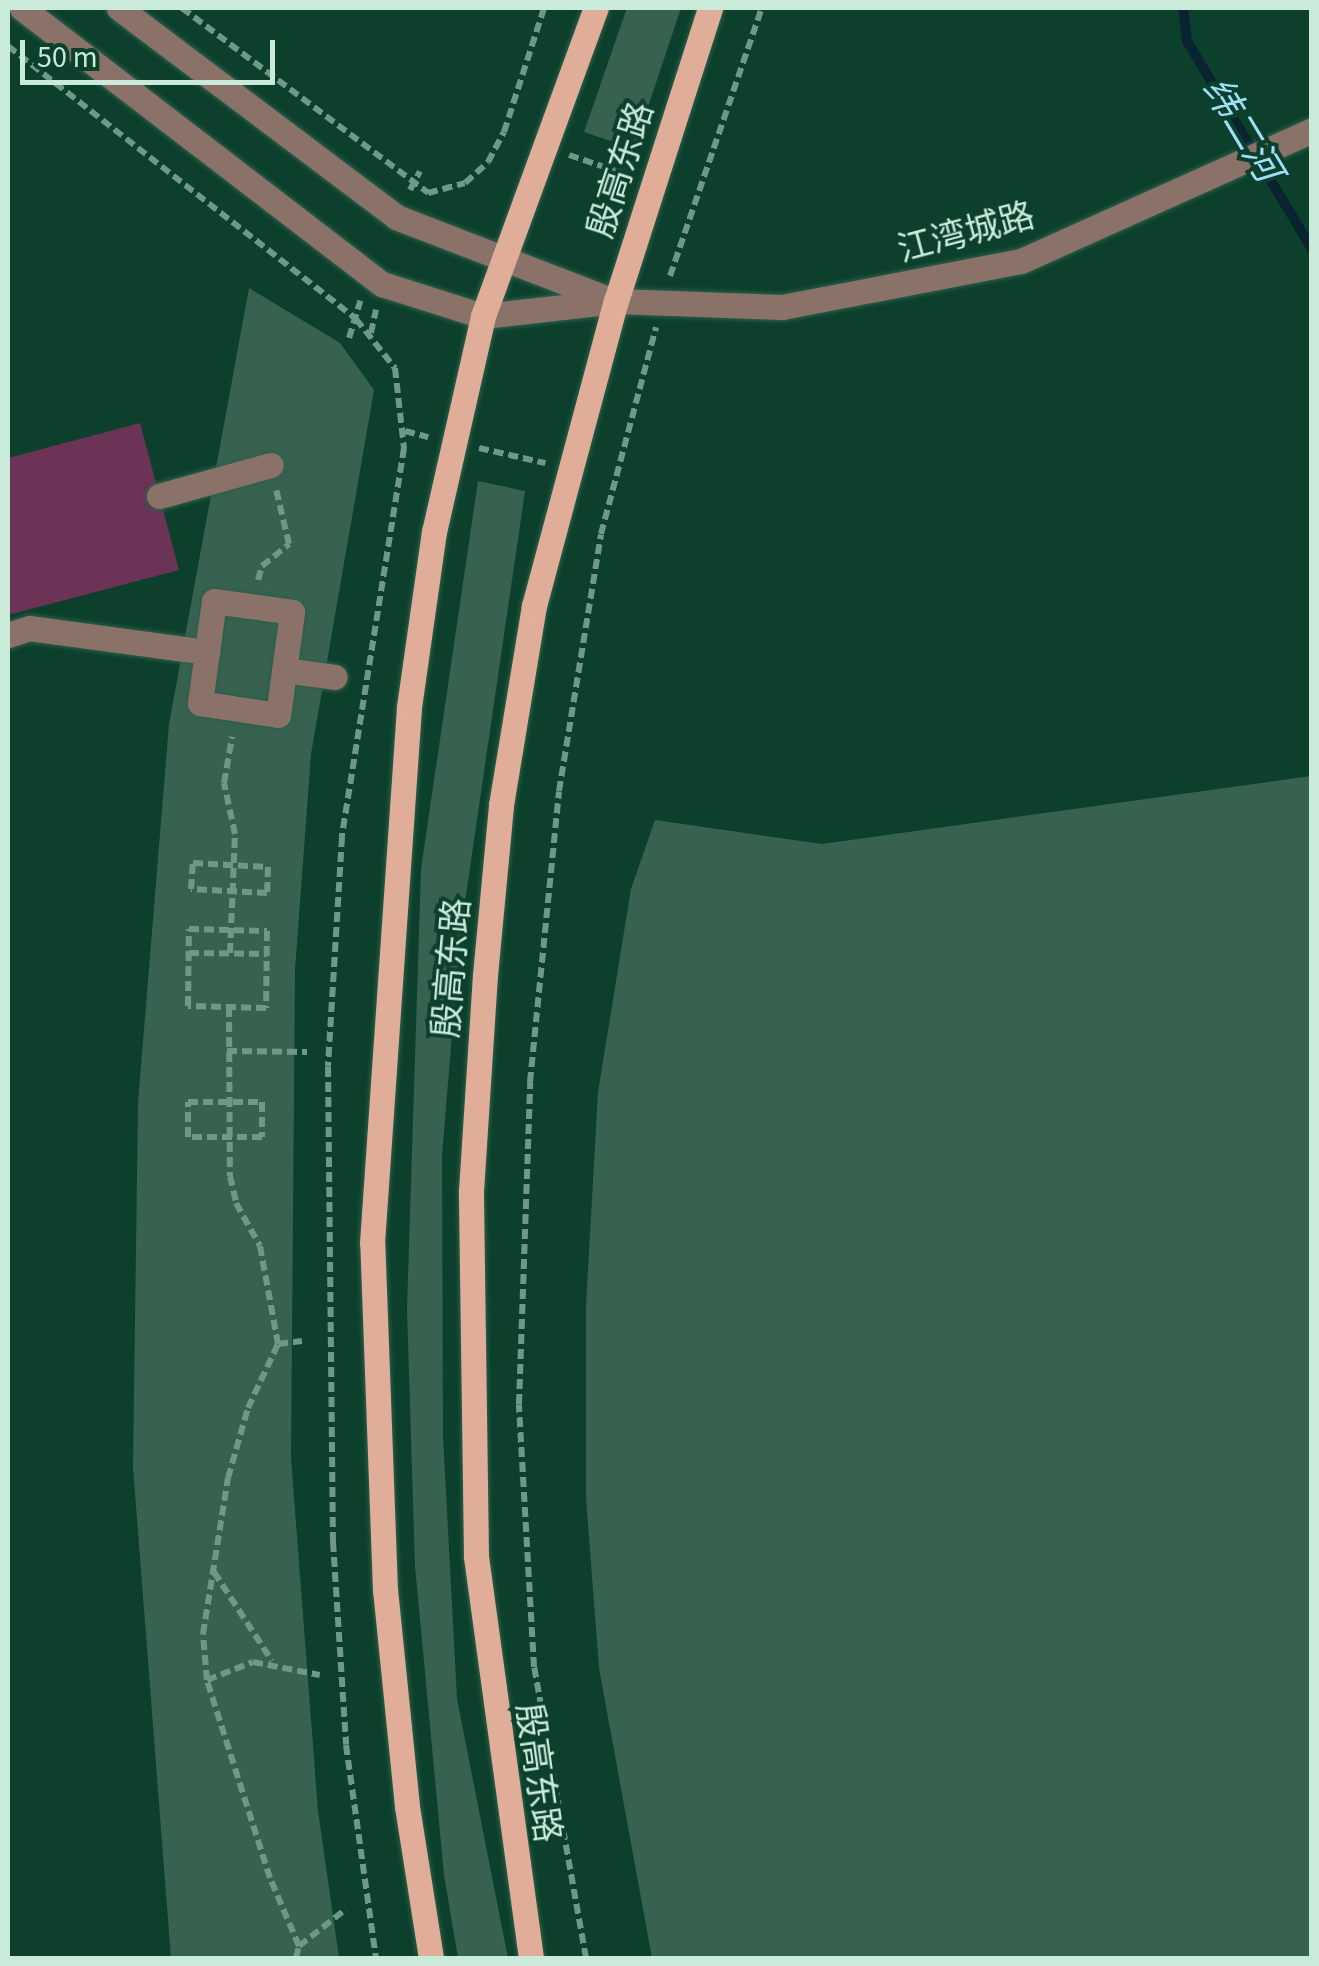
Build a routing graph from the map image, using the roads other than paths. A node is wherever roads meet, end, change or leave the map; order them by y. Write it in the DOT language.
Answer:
graph roads {
  1 [pos="22,8"];
  2 [pos="119,8"];
  3 [pos="596,8"];
  4 [pos="710,8"];
  5 [pos="1312,130"];
  6 [pos="502,262"];
  7 [pos="616,301"];
  8 [pos="483,316"];
  9 [pos="270,465"];
  10 [pos="159,496"];
  11 [pos="8,635"];
  12 [pos="207,652"];
  13 [pos="284,670"];
  14 [pos="336,677"];
  15 [pos="431,1958"];
  16 [pos="531,1958"];
  1 -- 8 [label="street, 江湾城路"];
  2 -- 6 [label="street, 江湾城路"];
  3 -- 6 [label="main road, 殷高东路"];
  4 -- 7 [label="main road, 殷高东路"];
  5 -- 7 [label="street, 江湾城路"];
  6 -- 7 [label="street, 江湾城路"];
  6 -- 8 [label="main road, 殷高东路"];
  7 -- 8 [label="street, 江湾城路"];
  7 -- 16 [label="main road, 殷高东路"];
  8 -- 15 [label="main road, 殷高东路"];
  9 -- 10 [label="street"];
  11 -- 12 [label="street"];
  12 -- 13 [label="street"];
  12 -- 13 [label="street"];
  13 -- 14 [label="street"];
}
